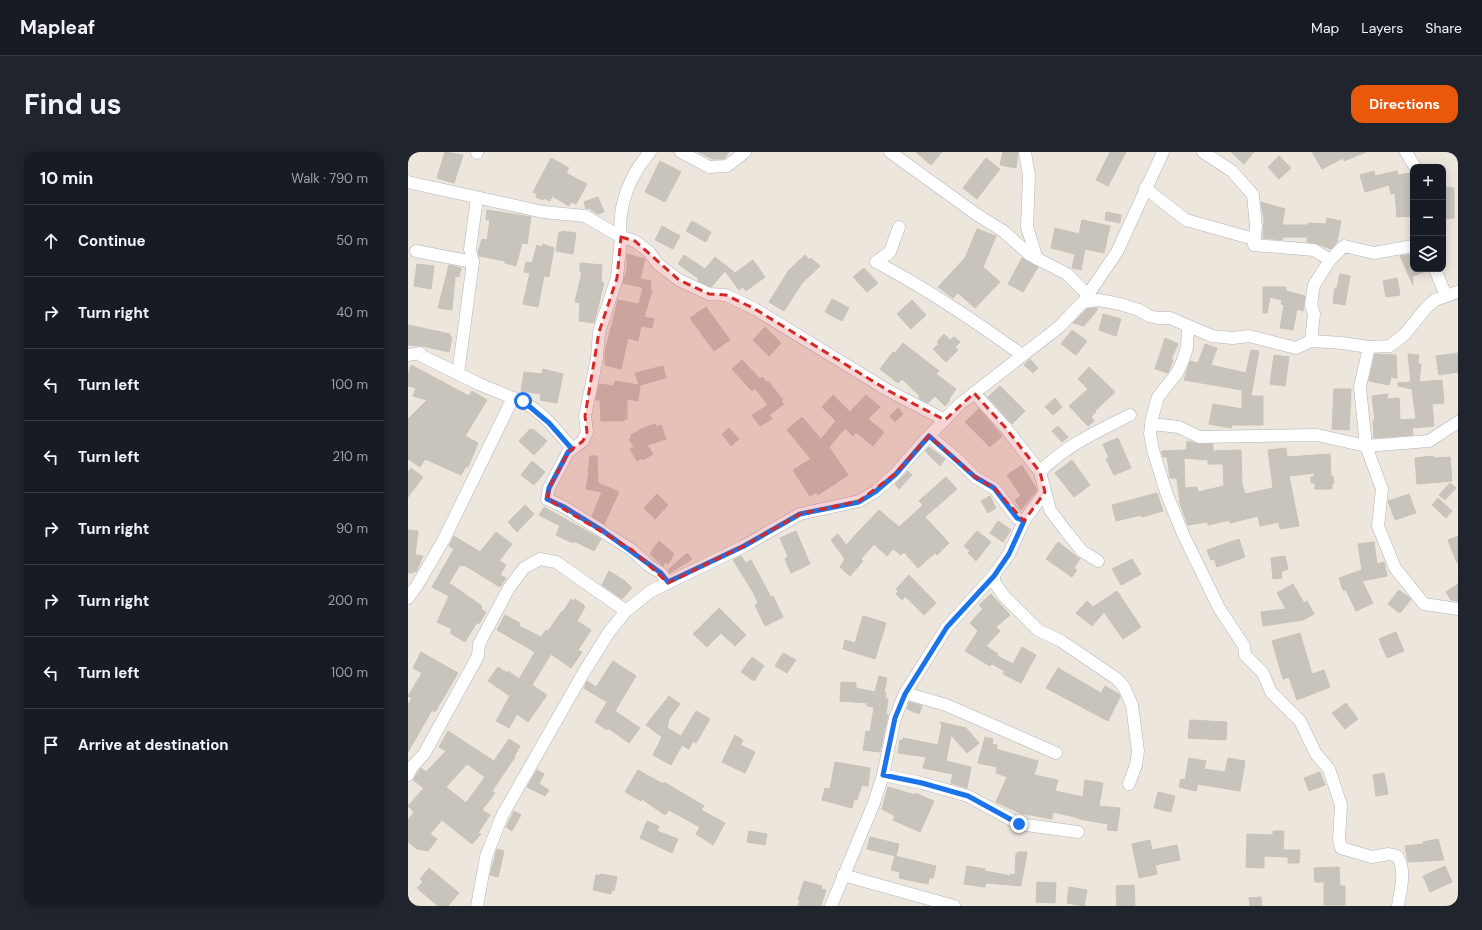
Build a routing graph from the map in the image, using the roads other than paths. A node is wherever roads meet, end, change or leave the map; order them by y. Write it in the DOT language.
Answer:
graph roads {
  1 [pos="650,152"];
  2 [pos="681,152"];
  3 [pos="745,152"];
  4 [pos="890,152"];
  5 [pos="1025,152"];
  6 [pos="1163,152"];
  7 [pos="1203,152"];
  8 [pos="1406,152"];
  9 [pos="1413,164"];
  10 [pos="408,182"];
  11 [pos="1146,188"];
  12 [pos="478,198"];
  13 [pos="899,227"];
  14 [pos="621,237"];
  15 [pos="1254,239"];
  16 [pos="1410,247"];
  17 [pos="416,251"];
  18 [pos="1037,259"];
  19 [pos="1330,260"];
  20 [pos="473,262"];
  21 [pos="1436,272"];
  22 [pos="1095,285"];
  23 [pos="1458,292"];
  24 [pos="1446,296"];
  25 [pos="1085,299"];
  26 [pos="1100,300"];
  27 [pos="1188,326"];
  28 [pos="1310,341"];
  29 [pos="1369,347"];
  30 [pos="1022,355"];
  31 [pos="408,356"];
  32 [pos="458,374"];
  33 [pos="974,393"];
  34 [pos="513,398"];
  35 [pos="1130,415"];
  36 [pos="944,420"];
  37 [pos="1458,422"];
  38 [pos="1151,424"];
  39 [pos="929,436"];
  40 [pos="1366,446"];
  41 [pos="572,449"];
  42 [pos="1040,472"];
  43 [pos="1045,492"];
  44 [pos="1024,521"];
  45 [pos="1098,561"];
  46 [pos="994,576"];
  47 [pos="668,582"];
  48 [pos="408,598"];
  49 [pos="1458,609"];
  50 [pos="626,611"];
  51 [pos="905,694"];
  52 [pos="1056,753"];
  53 [pos="408,775"];
  54 [pos="883,775"];
  55 [pos="1129,784"];
  56 [pos="1078,832"];
  57 [pos="843,875"];
  58 [pos="477,906"];
  59 [pos="831,906"];
  60 [pos="954,906"];
  61 [pos="1398,906"];
  1 -- 14 [label="street"];
  2 -- 3 [label="street"];
  4 -- 18 [label="street"];
  5 -- 18 [label="street"];
  6 -- 11 [label="street"];
  7 -- 15 [label="street"];
  8 -- 9 [label="street"];
  10 -- 12 [label="street"];
  11 -- 15 [label="street"];
  11 -- 22 [label="street"];
  12 -- 14 [label="street"];
  12 -- 20 [label="street"];
  13 -- 30 [label="street"];
  14 -- 36 [label="street"];
  14 -- 41 [label="street"];
  15 -- 19 [label="street"];
  16 -- 19 [label="street"];
  17 -- 20 [label="street"];
  18 -- 25 [label="street"];
  19 -- 28 [label="street"];
  20 -- 32 [label="street"];
  21 -- 24 [label="street"];
  22 -- 25 [label="street"];
  22 -- 26 [label="street"];
  23 -- 24 [label="street"];
  24 -- 29 [label="street"];
  25 -- 26 [label="street"];
  25 -- 30 [label="street"];
  26 -- 27 [label="street"];
  27 -- 28 [label="street"];
  27 -- 38 [label="street"];
  28 -- 29 [label="street"];
  29 -- 40 [label="street"];
  30 -- 33 [label="street"];
  31 -- 32 [label="street"];
  32 -- 34 [label="street"];
  33 -- 36 [label="street"];
  33 -- 42 [label="street"];
  34 -- 41 [label="street"];
  34 -- 48 [label="street"];
  35 -- 42 [label="street"];
  36 -- 39 [label="street"];
  37 -- 40 [label="street"];
  38 -- 40 [label="street"];
  38 -- 61 [label="street"];
  39 -- 44 [label="street"];
  39 -- 47 [label="street"];
  40 -- 49 [label="street"];
  41 -- 47 [label="street"];
  42 -- 43 [label="street"];
  43 -- 44 [label="street"];
  43 -- 45 [label="street"];
  44 -- 46 [label="street"];
  46 -- 51 [label="street"];
  46 -- 55 [label="street"];
  47 -- 50 [label="street"];
  50 -- 53 [label="street"];
  50 -- 58 [label="street"];
  51 -- 52 [label="street"];
  51 -- 54 [label="street"];
  54 -- 56 [label="street"];
  54 -- 57 [label="street"];
  57 -- 59 [label="street"];
  57 -- 60 [label="street"];
}
